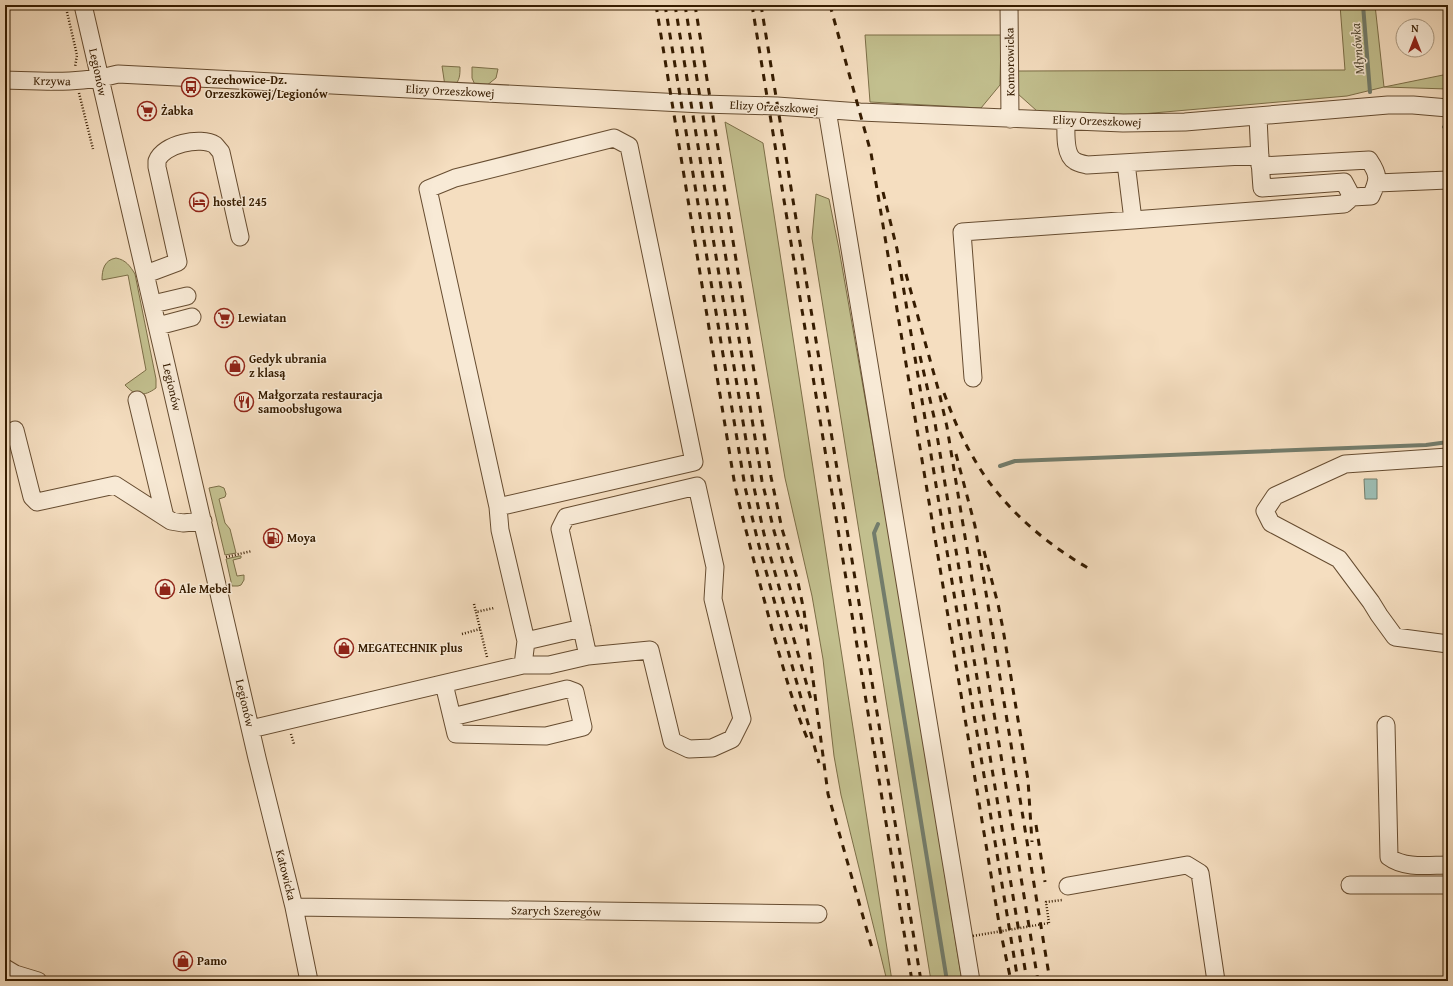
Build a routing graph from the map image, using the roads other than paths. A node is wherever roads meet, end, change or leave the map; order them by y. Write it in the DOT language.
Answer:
graph roads {
  1 [pos="83,5"];
  2 [pos="1009,5"];
  3 [pos="99,79"];
  4 [pos="5,80"];
  5 [pos="1448,108"];
  6 [pos="827,110"];
  7 [pos="1258,116"];
  8 [pos="1010,119"];
  9 [pos="1066,120"];
  10 [pos="1260,161"];
  11 [pos="1126,163"];
  12 [pos="1448,180"];
  13 [pos="1377,183"];
  14 [pos="1352,197"];
  15 [pos="1132,220"];
  16 [pos="240,237"];
  17 [pos="146,274"];
  18 [pos="187,296"];
  19 [pos="153,304"];
  20 [pos="192,317"];
  21 [pos="158,326"];
  22 [pos="973,378"];
  23 [pos="137,400"];
  24 [pos="15,430"];
  25 [pos="1448,457"];
  26 [pos="498,507"];
  27 [pos="165,517"];
  28 [pos="203,521"];
  29 [pos="582,628"];
  30 [pos="526,641"];
  31 [pos="1448,644"];
  32 [pos="588,656"];
  33 [pos="523,664"];
  34 [pos="444,684"];
  35 [pos="452,717"];
  36 [pos="1386,725"];
  37 [pos="251,729"];
  38 [pos="260,770"];
  39 [pos="1448,865"];
  40 [pos="1350,885"];
  41 [pos="1448,885"];
  42 [pos="1064,893"];
  43 [pos="294,908"];
  44 [pos="818,914"];
  45 [pos="5,968"];
  46 [pos="973,975"];
  47 [pos="38,981"];
  48 [pos="309,981"];
  49 [pos="1216,981"];
  1 -- 3 [label="street, Legionów"];
  2 -- 8 [label="street, Komorowicka"];
  3 -- 4 [label="street, Krzywa"];
  3 -- 6 [label="street, Elizy Orzeszkowej"];
  3 -- 17 [label="street, Legionów"];
  5 -- 7 [label="street, Elizy Orzeszkowej"];
  6 -- 8 [label="street, Elizy Orzeszkowej"];
  6 -- 46 [label="street"];
  7 -- 9 [label="street, Elizy Orzeszkowej"];
  7 -- 10 [label="street"];
  8 -- 9 [label="street, Elizy Orzeszkowej"];
  9 -- 11 [label="street"];
  10 -- 11 [label="street"];
  10 -- 13 [label="street"];
  10 -- 14 [label="street"];
  11 -- 15 [label="street"];
  12 -- 13 [label="street"];
  13 -- 14 [label="street"];
  14 -- 15 [label="street"];
  15 -- 22 [label="street"];
  16 -- 17 [label="street"];
  17 -- 19 [label="street, Legionów"];
  18 -- 19 [label="street"];
  19 -- 21 [label="street, Legionów"];
  20 -- 21 [label="street"];
  21 -- 28 [label="street, Legionów"];
  23 -- 27 [label="street"];
  24 -- 27 [label="street"];
  25 -- 31 [label="street"];
  26 -- 26 [label="street"];
  26 -- 30 [label="street"];
  27 -- 28 [label="street"];
  28 -- 37 [label="street, Legionów"];
  29 -- 30 [label="street"];
  29 -- 32 [label="street"];
  29 -- 32 [label="street"];
  30 -- 33 [label="street"];
  32 -- 33 [label="street"];
  33 -- 34 [label="street"];
  34 -- 35 [label="street"];
  34 -- 37 [label="street"];
  35 -- 35 [label="street"];
  36 -- 39 [label="street"];
  37 -- 38 [label="street, Legionów"];
  38 -- 43 [label="street, Katowicka"];
  40 -- 41 [label="street"];
  42 -- 49 [label="street"];
  43 -- 44 [label="street, Szarych Szeregów"];
  43 -- 48 [label="street, Katowicka"];
  45 -- 47 [label="street"];
}
